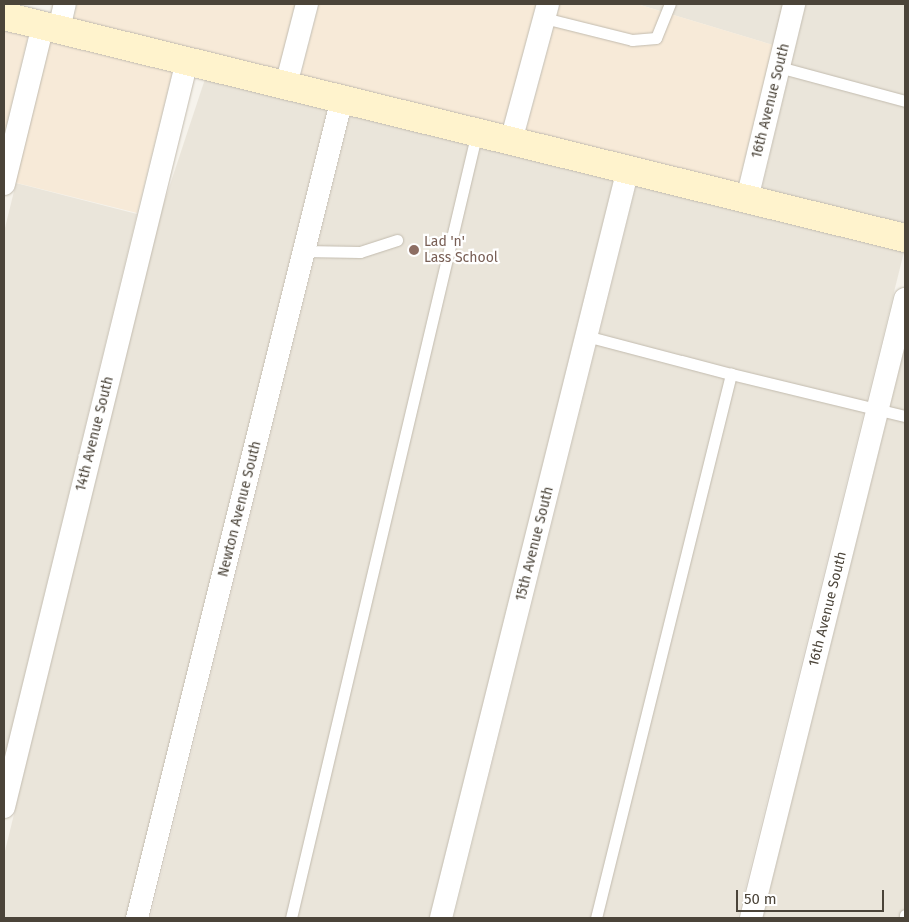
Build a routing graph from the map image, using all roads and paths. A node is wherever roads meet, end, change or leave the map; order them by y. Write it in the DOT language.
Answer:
graph roads {
  1 [pos="307,4"];
  2 [pos="670,4"];
  3 [pos="794,4"];
  4 [pos="546,11"];
  5 [pos="4,16"];
  6 [pos="56,19"];
  7 [pos="186,61"];
  8 [pos="779,67"];
  9 [pos="286,86"];
  10 [pos="342,99"];
  11 [pos="905,101"];
  12 [pos="477,132"];
  13 [pos="511,141"];
  14 [pos="628,170"];
  15 [pos="4,184"];
  16 [pos="747,199"];
  17 [pos="905,238"];
  18 [pos="397,240"];
  19 [pos="304,251"];
  20 [pos="905,299"];
  21 [pos="586,336"];
  22 [pos="731,374"];
  23 [pos="878,410"];
  24 [pos="905,416"];
  25 [pos="4,807"];
  26 [pos="137,918"];
  27 [pos="291,918"];
  28 [pos="441,918"];
  29 [pos="596,918"];
  30 [pos="751,918"];
  1 -- 9 [label="street"];
  2 -- 4 [label="lane"];
  3 -- 8 [label="street, 16th Avenue South"];
  4 -- 13 [label="street"];
  5 -- 6 [label="main road"];
  6 -- 7 [label="main road"];
  6 -- 15 [label="street"];
  7 -- 9 [label="main road"];
  7 -- 25 [label="street, 14th Avenue South"];
  8 -- 11 [label="lane"];
  8 -- 16 [label="street, 16th Avenue South"];
  9 -- 10 [label="main road"];
  10 -- 12 [label="main road"];
  10 -- 19 [label="street, Newton Avenue South"];
  12 -- 13 [label="main road"];
  12 -- 27 [label="lane"];
  13 -- 14 [label="main road"];
  14 -- 16 [label="main road"];
  14 -- 21 [label="street, 15th Avenue South"];
  16 -- 17 [label="main road"];
  18 -- 19 [label="lane"];
  19 -- 26 [label="street, Newton Avenue South"];
  20 -- 23 [label="street, 16th Avenue South"];
  21 -- 22 [label="lane"];
  21 -- 28 [label="street, 15th Avenue South"];
  22 -- 23 [label="lane"];
  22 -- 29 [label="lane"];
  23 -- 24 [label="lane"];
  23 -- 30 [label="street, 16th Avenue South"];
}
